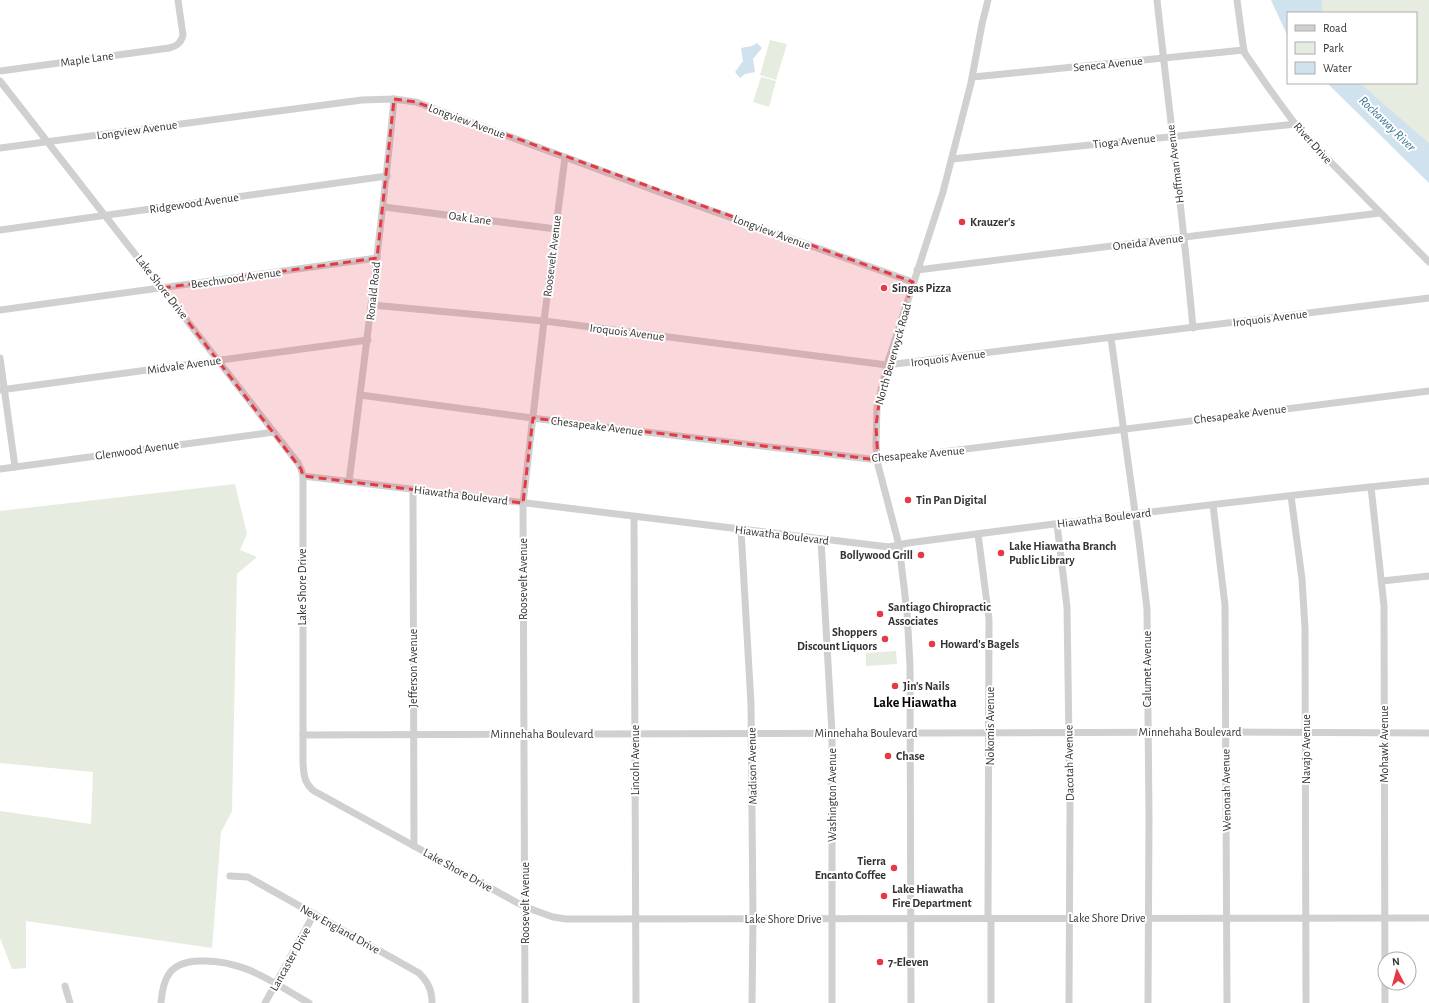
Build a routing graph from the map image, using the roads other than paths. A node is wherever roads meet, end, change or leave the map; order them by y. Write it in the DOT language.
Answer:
graph roads {
  1 [pos="178,0"];
  2 [pos="988,0"];
  3 [pos="1157,0"];
  4 [pos="1238,0"];
  5 [pos="1244,50"];
  6 [pos="1164,58"];
  7 [pos="0,71"];
  8 [pos="972,77"];
  9 [pos="0,81"];
  10 [pos="394,99"];
  11 [pos="1296,124"];
  12 [pos="1172,137"];
  13 [pos="47,142"];
  14 [pos="0,148"];
  15 [pos="565,157"];
  16 [pos="952,158"];
  17 [pos="387,176"];
  18 [pos="384,207"];
  19 [pos="1380,213"];
  20 [pos="106,215"];
  21 [pos="556,229"];
  22 [pos="0,230"];
  23 [pos="1184,237"];
  24 [pos="377,258"];
  25 [pos="1429,262"];
  26 [pos="917,270"];
  27 [pos="913,282"];
  28 [pos="162,288"];
  29 [pos="1429,298"];
  30 [pos="372,305"];
  31 [pos="0,310"];
  32 [pos="544,321"];
  33 [pos="1193,328"];
  34 [pos="1111,338"];
  35 [pos="368,340"];
  36 [pos="0,358"];
  37 [pos="218,360"];
  38 [pos="887,365"];
  39 [pos="2,390"];
  40 [pos="1429,391"];
  41 [pos="360,395"];
  42 [pos="533,418"];
  43 [pos="1123,429"];
  44 [pos="274,432"];
  45 [pos="878,460"];
  46 [pos="15,467"];
  47 [pos="0,469"];
  48 [pos="303,476"];
  49 [pos="1429,481"];
  50 [pos="349,482"];
  51 [pos="1371,487"];
  52 [pos="413,490"];
  53 [pos="1291,496"];
  54 [pos="523,503"];
  55 [pos="1213,505"];
  56 [pos="1135,514"];
  57 [pos="634,517"];
  58 [pos="1057,524"];
  59 [pos="741,530"];
  60 [pos="978,534"];
  61 [pos="822,540"];
  62 [pos="899,545"];
  63 [pos="1429,576"];
  64 [pos="1382,581"];
  65 [pos="1148,732"];
  66 [pos="1226,732"];
  67 [pos="1306,732"];
  68 [pos="832,733"];
  69 [pos="910,733"];
  70 [pos="990,733"];
  71 [pos="1069,733"];
  72 [pos="1384,733"];
  73 [pos="1429,733"];
  74 [pos="523,734"];
  75 [pos="634,734"];
  76 [pos="751,734"];
  77 [pos="303,735"];
  78 [pos="414,735"];
  79 [pos="414,846"];
  80 [pos="230,876"];
  81 [pos="525,907"];
  82 [pos="314,914"];
  83 [pos="990,918"];
  84 [pos="1069,918"];
  85 [pos="1148,918"];
  86 [pos="1306,918"];
  87 [pos="1385,918"];
  88 [pos="1429,918"];
  89 [pos="753,919"];
  90 [pos="832,919"];
  91 [pos="911,919"];
  92 [pos="1227,919"];
  93 [pos="636,920"];
  94 [pos="276,984"];
  95 [pos="64,986"];
  96 [pos="70,1003"];
  97 [pos="161,1003"];
  98 [pos="265,1003"];
  99 [pos="309,1003"];
  100 [pos="432,1003"];
  101 [pos="525,1003"];
  102 [pos="636,1003"];
  103 [pos="752,1003"];
  104 [pos="832,1003"];
  105 [pos="912,1003"];
  106 [pos="991,1003"];
  107 [pos="1069,1003"];
  108 [pos="1148,1003"];
  109 [pos="1227,1003"];
  110 [pos="1306,1003"];
  111 [pos="1385,1003"];
  1 -- 7 [label="street, Maple Lane"];
  2 -- 8 [label="street, North Beverwyck Road"];
  3 -- 6 [label="street, Hoffman Avenue"];
  4 -- 5 [label="street, River Drive"];
  5 -- 6 [label="street, Seneca Avenue"];
  5 -- 11 [label="street, River Drive"];
  6 -- 8 [label="street, Seneca Avenue"];
  6 -- 12 [label="street, Hoffman Avenue"];
  8 -- 16 [label="street, North Beverwyck Road"];
  9 -- 13 [label="street, Lake Shore Drive"];
  10 -- 13 [label="street, Longview Avenue"];
  10 -- 15 [label="street, Longview Avenue"];
  10 -- 17 [label="street, Ronald Road"];
  11 -- 12 [label="street, Tioga Avenue"];
  11 -- 19 [label="street, River Drive"];
  12 -- 16 [label="street, Tioga Avenue"];
  12 -- 23 [label="street, Hoffman Avenue"];
  13 -- 14 [label="street, Longview Avenue"];
  13 -- 20 [label="street, Lake Shore Drive"];
  15 -- 21 [label="street, Roosevelt Avenue"];
  15 -- 27 [label="street, Longview Avenue"];
  16 -- 26 [label="street, North Beverwyck Road"];
  17 -- 18 [label="street, Ronald Road"];
  17 -- 20 [label="street, Ridgewood Avenue"];
  18 -- 21 [label="street, Oak Lane"];
  18 -- 24 [label="street, Ronald Road"];
  19 -- 23 [label="street, Oneida Avenue"];
  19 -- 25 [label="street, River Drive"];
  20 -- 22 [label="street, Ridgewood Avenue"];
  20 -- 28 [label="street, Lake Shore Drive"];
  21 -- 32 [label="street, Roosevelt Avenue"];
  23 -- 26 [label="street, Oneida Avenue"];
  23 -- 33 [label="street, Hoffman Avenue"];
  24 -- 28 [label="street, Beechwood Avenue"];
  24 -- 30 [label="street, Ronald Road"];
  26 -- 27 [label="street, North Beverwyck Road"];
  27 -- 38 [label="street, North Beverwyck Road"];
  28 -- 31 [label="street, Beechwood Avenue"];
  28 -- 37 [label="street, Lake Shore Drive"];
  29 -- 33 [label="street, Iroquois Avenue"];
  30 -- 32 [label="street, Iroquois Avenue"];
  30 -- 35 [label="street, Ronald Road"];
  32 -- 38 [label="street, Iroquois Avenue"];
  32 -- 42 [label="street, Roosevelt Avenue"];
  33 -- 34 [label="street, Iroquois Avenue"];
  34 -- 38 [label="street, Iroquois Avenue"];
  34 -- 43 [label="street, Calumet Avenue"];
  35 -- 37 [label="street, Midvale Avenue"];
  35 -- 41 [label="street, Ronald Road"];
  36 -- 39 [label="street"];
  37 -- 39 [label="street, Midvale Avenue"];
  37 -- 44 [label="street, Lake Shore Drive"];
  38 -- 45 [label="street, North Beverwyck Road"];
  39 -- 46 [label="street"];
  40 -- 43 [label="street, Chesapeake Avenue"];
  41 -- 42 [label="street, Chesapeake Avenue"];
  41 -- 50 [label="street, Ronald Road"];
  42 -- 45 [label="street, Chesapeake Avenue"];
  42 -- 54 [label="street, Roosevelt Avenue"];
  43 -- 45 [label="street, Chesapeake Avenue"];
  43 -- 56 [label="street, Calumet Avenue"];
  44 -- 46 [label="street, Glenwood Avenue"];
  44 -- 48 [label="street, Lake Shore Drive"];
  45 -- 62 [label="street, North Beverwyck Road"];
  46 -- 47 [label="street, Glenwood Avenue"];
  48 -- 50 [label="street, Hiawatha Boulevard"];
  48 -- 77 [label="street, Lake Shore Drive"];
  49 -- 51 [label="street, Hiawatha Boulevard"];
  50 -- 52 [label="street, Hiawatha Boulevard"];
  51 -- 53 [label="street, Hiawatha Boulevard"];
  51 -- 64 [label="street, Mohawk Avenue"];
  52 -- 54 [label="street, Hiawatha Boulevard"];
  52 -- 78 [label="street, Jefferson Avenue"];
  53 -- 55 [label="street, Hiawatha Boulevard"];
  53 -- 67 [label="street, Navajo Avenue"];
  54 -- 57 [label="street, Hiawatha Boulevard"];
  54 -- 74 [label="street, Roosevelt Avenue"];
  55 -- 56 [label="street, Hiawatha Boulevard"];
  55 -- 66 [label="street, Wenonah Avenue"];
  56 -- 58 [label="street, Hiawatha Boulevard"];
  56 -- 65 [label="street, Calumet Avenue"];
  57 -- 59 [label="street, Hiawatha Boulevard"];
  57 -- 75 [label="street, Lincoln Avenue"];
  58 -- 60 [label="street, Hiawatha Boulevard"];
  58 -- 71 [label="street, Dacotah Avenue"];
  59 -- 61 [label="street, Hiawatha Boulevard"];
  59 -- 76 [label="street, Madison Avenue"];
  60 -- 62 [label="street, Hiawatha Boulevard"];
  60 -- 70 [label="street, Nokomis Avenue"];
  61 -- 62 [label="street, Hiawatha Boulevard"];
  61 -- 68 [label="street, Washington Avenue"];
  62 -- 69 [label="street, North Beverwyck Road"];
  63 -- 64 [label="street"];
  64 -- 72 [label="street, Mohawk Avenue"];
  65 -- 66 [label="street, Minnehaha Boulevard"];
  65 -- 71 [label="street, Minnehaha Boulevard"];
  65 -- 85 [label="street, Calumet Avenue"];
  66 -- 67 [label="street, Minnehaha Boulevard"];
  66 -- 92 [label="street, Wenonah Avenue"];
  67 -- 72 [label="street, Minnehaha Boulevard"];
  67 -- 86 [label="street, Navajo Avenue"];
  68 -- 69 [label="street, Minnehaha Boulevard"];
  68 -- 76 [label="street, Minnehaha Boulevard"];
  68 -- 90 [label="street, Washington Avenue"];
  69 -- 70 [label="street, Minnehaha Boulevard"];
  69 -- 91 [label="street, North Beverwyck Road"];
  70 -- 71 [label="street, Minnehaha Boulevard"];
  70 -- 83 [label="street, Nokomis Avenue"];
  71 -- 84 [label="street, Dacotah Avenue"];
  72 -- 73 [label="street, Minnehaha Boulevard"];
  72 -- 87 [label="street, Mohawk Avenue"];
  74 -- 75 [label="street, Minnehaha Boulevard"];
  74 -- 78 [label="street, Minnehaha Boulevard"];
  74 -- 81 [label="street, Roosevelt Avenue"];
  75 -- 76 [label="street, Minnehaha Boulevard"];
  75 -- 93 [label="street, Lincoln Avenue"];
  76 -- 89 [label="street, Madison Avenue"];
  77 -- 78 [label="street, Minnehaha Boulevard"];
  77 -- 79 [label="street, Lake Shore Drive"];
  78 -- 79 [label="street, Jefferson Avenue"];
  79 -- 81 [label="street, Lake Shore Drive"];
  80 -- 82 [label="street, New England Drive"];
  81 -- 93 [label="street, Lake Shore Drive"];
  81 -- 101 [label="street, Roosevelt Avenue"];
  82 -- 94 [label="street, Lancaster Drive"];
  82 -- 100 [label="street, New England Drive"];
  83 -- 84 [label="street, Lake Shore Drive"];
  83 -- 91 [label="street, Lake Shore Drive"];
  83 -- 106 [label="street, Nokomis Avenue"];
  84 -- 85 [label="street, Lake Shore Drive"];
  84 -- 107 [label="street, Dacotah Avenue"];
  85 -- 92 [label="street, Lake Shore Drive"];
  85 -- 108 [label="street, Calumet Avenue"];
  86 -- 87 [label="street, Lake Shore Drive"];
  86 -- 92 [label="street, Lake Shore Drive"];
  86 -- 110 [label="street, Navajo Avenue"];
  87 -- 88 [label="street, Lake Shore Drive"];
  87 -- 111 [label="street, Mohawk Avenue"];
  89 -- 90 [label="street, Lake Shore Drive"];
  89 -- 93 [label="street, Lake Shore Drive"];
  89 -- 103 [label="street, Madison Avenue"];
  90 -- 91 [label="street, Lake Shore Drive"];
  90 -- 104 [label="street, Washington Avenue"];
  91 -- 105 [label="street, North Beverwyck Road"];
  92 -- 109 [label="street, Wenonah Avenue"];
  93 -- 102 [label="street, Lincoln Avenue"];
  94 -- 97 [label="street"];
  94 -- 98 [label="street, Lancaster Drive"];
  94 -- 99 [label="street"];
  95 -- 96 [label="street"];
}
